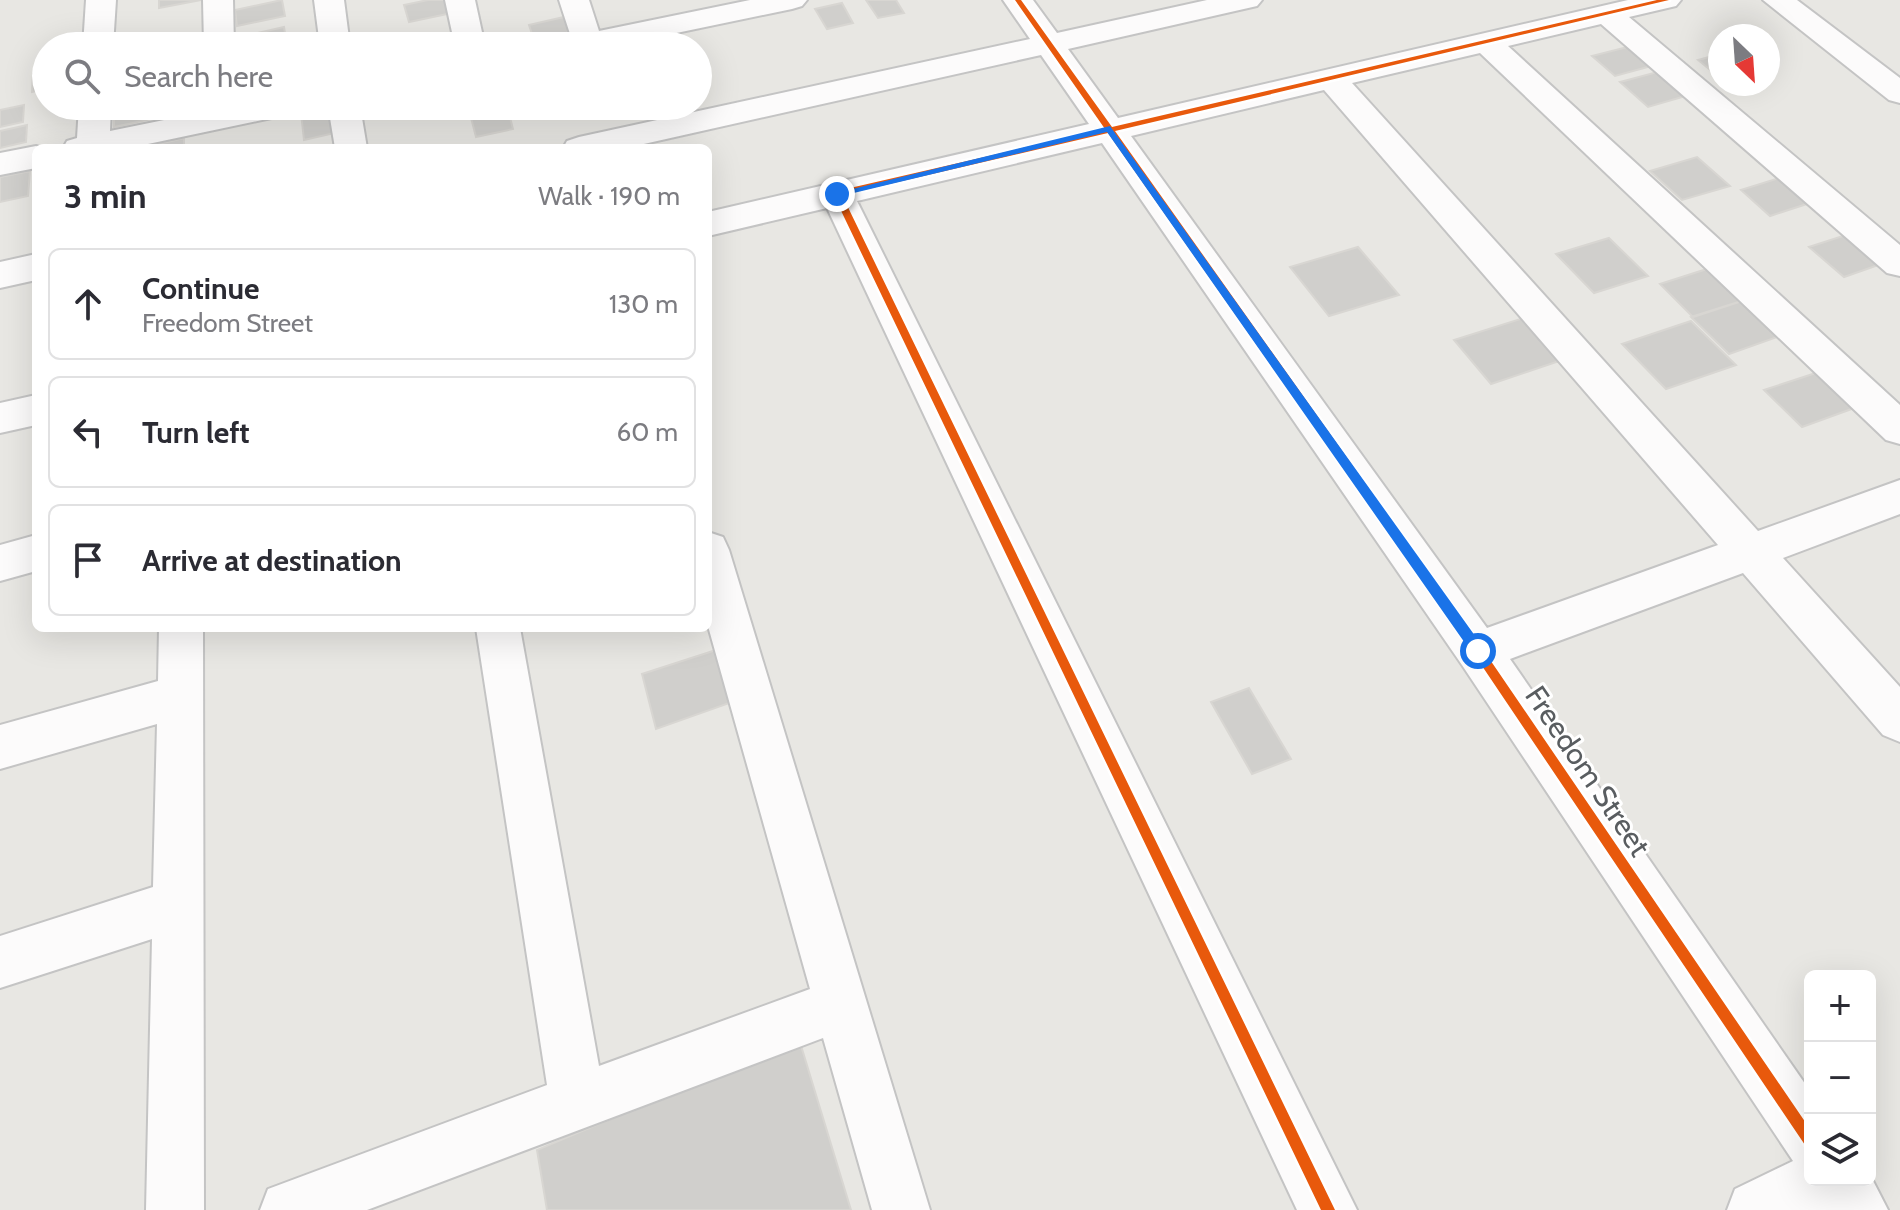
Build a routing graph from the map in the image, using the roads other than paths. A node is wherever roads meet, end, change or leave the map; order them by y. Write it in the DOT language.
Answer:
graph roads {
  1 [pos="101,0"];
  2 [pos="218,0"];
  3 [pos="329,0"];
  4 [pos="460,0"];
  5 [pos="574,0"];
  6 [pos="792,0"];
  7 [pos="1018,0"];
  8 [pos="1247,0"];
  9 [pos="1666,0"];
  10 [pos="1778,0"];
  11 [pos="695,10"];
  12 [pos="1607,14"];
  13 [pos="99,32"];
  14 [pos="219,32"];
  15 [pos="333,32"];
  16 [pos="467,32"];
  17 [pos="578,32"];
  18 [pos="620,32"];
  19 [pos="1049,43"];
  20 [pos="1487,43"];
  21 [pos="1332,80"];
  22 [pos="1900,93"];
  23 [pos="712,119"];
  24 [pos="92,120"];
  25 [pos="189,120"];
  26 [pos="346,120"];
  27 [pos="706,120"];
  28 [pos="1110,129"];
  29 [pos="86,144"];
  30 [pos="94,144"];
  31 [pos="350,144"];
  32 [pos="599,144"];
  33 [pos="32,158"];
  34 [pos="0,164"];
  35 [pos="837,194"];
  36 [pos="712,223"];
  37 [pos="1900,264"];
  38 [pos="32,268"];
  39 [pos="0,275"];
  40 [pos="32,411"];
  41 [pos="0,418"];
  42 [pos="1900,429"];
  43 [pos="1900,497"];
  44 [pos="1751,553"];
  45 [pos="32,554"];
  46 [pos="0,563"];
  47 [pos="712,564"];
  48 [pos="181,632"];
  49 [pos="499,632"];
  50 [pos="1478,651"];
  51 [pos="180,696"];
  52 [pos="1900,720"];
  53 [pos="0,747"];
  54 [pos="178,905"];
  55 [pos="0,962"];
  56 [pos="841,1004"];
  57 [pos="578,1103"];
  58 [pos="1804,1131"];
  59 [pos="1805,1186"];
  60 [pos="1842,1186"];
  61 [pos="175,1210"];
  62 [pos="289,1210"];
  63 [pos="901,1210"];
  64 [pos="1328,1210"];
  65 [pos="1756,1210"];
  66 [pos="1859,1210"];
  1 -- 13 [label="street"];
  2 -- 14 [label="street"];
  3 -- 15 [label="street"];
  4 -- 16 [label="street"];
  5 -- 17 [label="street"];
  6 -- 11 [label="street"];
  7 -- 19 [label="street, Freedom Street"];
  8 -- 19 [label="street"];
  9 -- 12 [label="street"];
  10 -- 22 [label="street"];
  11 -- 18 [label="street"];
  12 -- 20 [label="street"];
  12 -- 37 [label="street"];
  19 -- 23 [label="street"];
  19 -- 28 [label="street, Freedom Street"];
  20 -- 21 [label="street"];
  20 -- 42 [label="street"];
  21 -- 28 [label="street"];
  21 -- 44 [label="street"];
  24 -- 29 [label="street"];
  25 -- 30 [label="street"];
  26 -- 31 [label="street"];
  27 -- 32 [label="street"];
  28 -- 35 [label="street"];
  28 -- 50 [label="street, Freedom Street"];
  33 -- 34 [label="street"];
  35 -- 36 [label="street"];
  35 -- 64 [label="street"];
  38 -- 39 [label="street"];
  40 -- 41 [label="street"];
  43 -- 44 [label="street"];
  44 -- 50 [label="street"];
  44 -- 52 [label="street"];
  45 -- 46 [label="street"];
  47 -- 56 [label="street"];
  48 -- 51 [label="street"];
  49 -- 57 [label="street"];
  50 -- 58 [label="street, Freedom Street"];
  51 -- 53 [label="street"];
  51 -- 54 [label="street"];
  54 -- 55 [label="street"];
  54 -- 61 [label="street"];
  56 -- 57 [label="street"];
  56 -- 63 [label="street"];
  57 -- 62 [label="street"];
  59 -- 65 [label="street"];
  60 -- 66 [label="street"];
}
